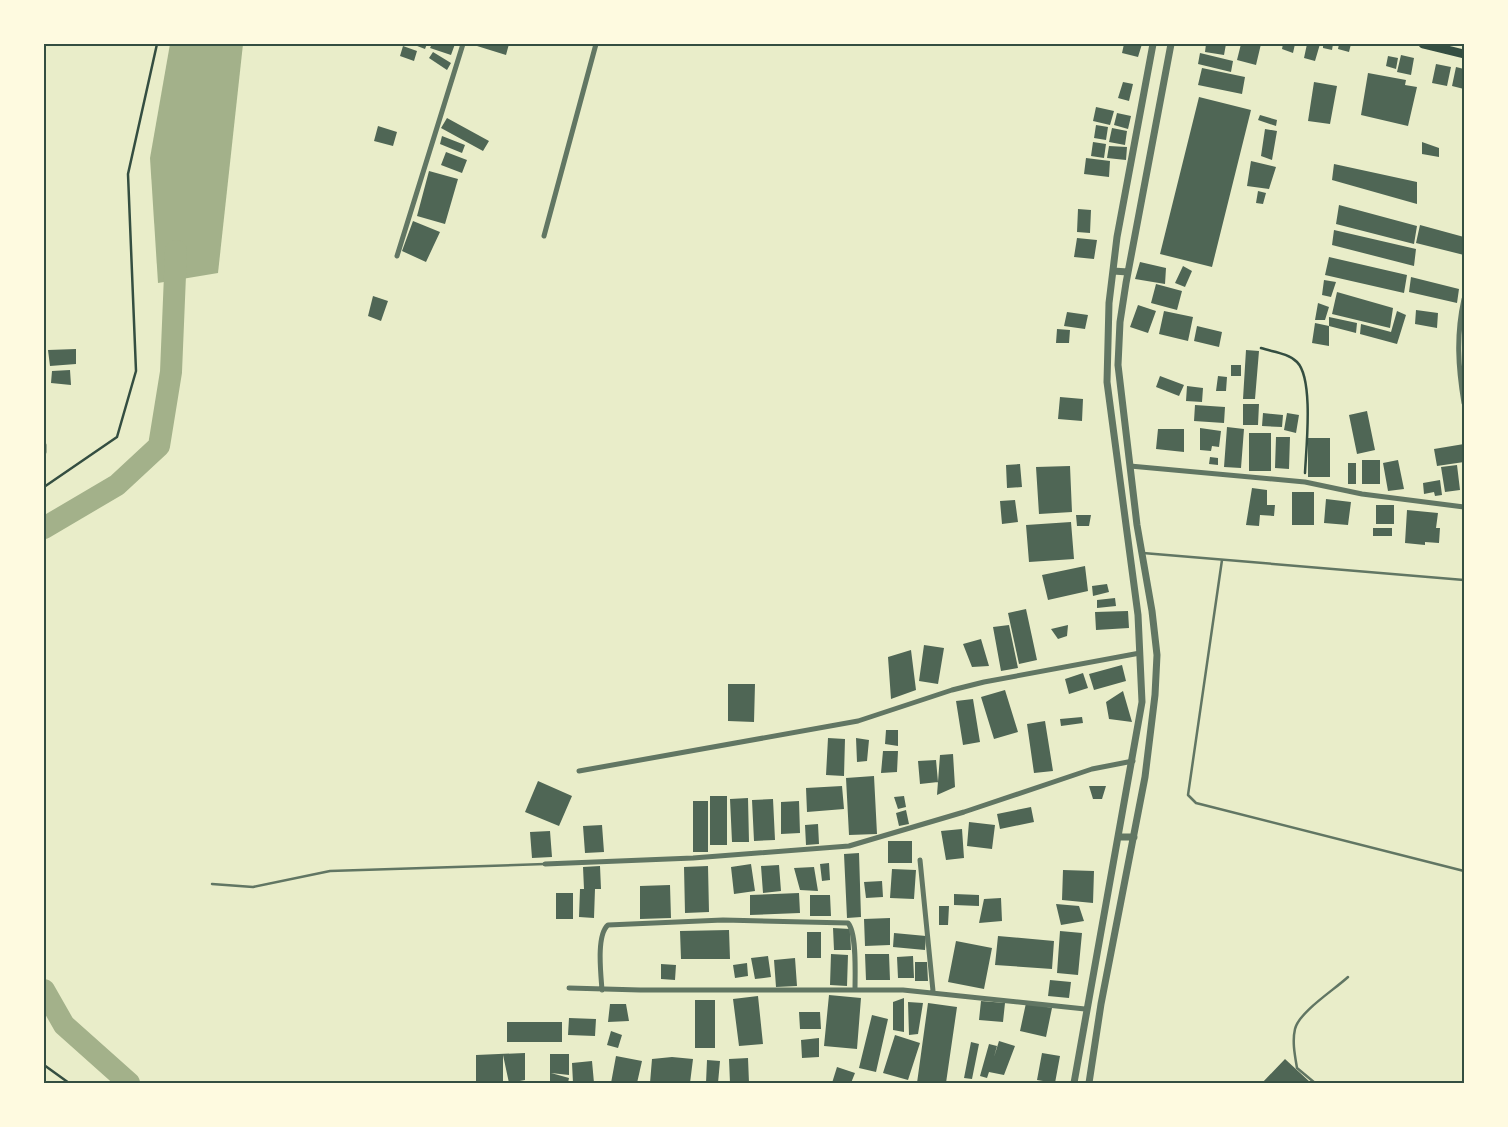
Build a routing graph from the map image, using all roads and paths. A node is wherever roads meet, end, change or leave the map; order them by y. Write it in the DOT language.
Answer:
graph roads {
  1 [pos="157,44"];
  2 [pos="463,44"];
  3 [pos="596,44"];
  4 [pos="1153,44"];
  5 [pos="1171,44"];
  6 [pos="1423,44"];
  7 [pos="1464,54"];
  8 [pos="544,236"];
  9 [pos="398,256"];
  10 [pos="1113,270"];
  11 [pos="1128,272"];
  12 [pos="1464,299"];
  13 [pos="1261,348"];
  14 [pos="1464,404"];
  15 [pos="44,445"];
  16 [pos="44,452"];
  17 [pos="1130,466"];
  18 [pos="1305,482"];
  19 [pos="44,487"];
  20 [pos="1464,507"];
  21 [pos="1142,553"];
  22 [pos="1222,560"];
  23 [pos="1464,580"];
  24 [pos="1140,653"];
  25 [pos="1133,761"];
  26 [pos="579,771"];
  27 [pos="1118,837"];
  28 [pos="1134,837"];
  29 [pos="920,860"];
  30 [pos="545,864"];
  31 [pos="1464,871"];
  32 [pos="212,884"];
  33 [pos="1348,978"];
  34 [pos="569,988"];
  35 [pos="855,989"];
  36 [pos="602,990"];
  37 [pos="933,991"];
  38 [pos="1086,1009"];
  39 [pos="44,1065"];
  40 [pos="70,1083"];
  41 [pos="1074,1083"];
  42 [pos="1089,1083"];
  43 [pos="1315,1083"];
  1 -- 19 [label="path"];
  2 -- 9 [label="street"];
  3 -- 8 [label="street"];
  4 -- 10 [label="street"];
  5 -- 11 [label="street"];
  6 -- 7 [label="highway"];
  10 -- 11 [label="street"];
  10 -- 24 [label="street"];
  11 -- 17 [label="street"];
  12 -- 14 [label="street"];
  13 -- 18 [label="path"];
  15 -- 16 [label="street"];
  17 -- 18 [label="street"];
  17 -- 21 [label="street"];
  18 -- 20 [label="street"];
  21 -- 22 [label="lane"];
  21 -- 28 [label="street"];
  22 -- 23 [label="lane"];
  22 -- 31 [label="lane"];
  24 -- 25 [label="street"];
  24 -- 26 [label="street"];
  25 -- 27 [label="street"];
  25 -- 30 [label="street"];
  27 -- 28 [label="street"];
  27 -- 38 [label="street"];
  28 -- 42 [label="street"];
  29 -- 37 [label="street"];
  30 -- 32 [label="lane"];
  33 -- 43 [label="lane"];
  34 -- 36 [label="street"];
  35 -- 36 [label="street"];
  35 -- 36 [label="street"];
  35 -- 37 [label="street"];
  37 -- 38 [label="street"];
  38 -- 41 [label="street"];
  39 -- 40 [label="path"];
}
